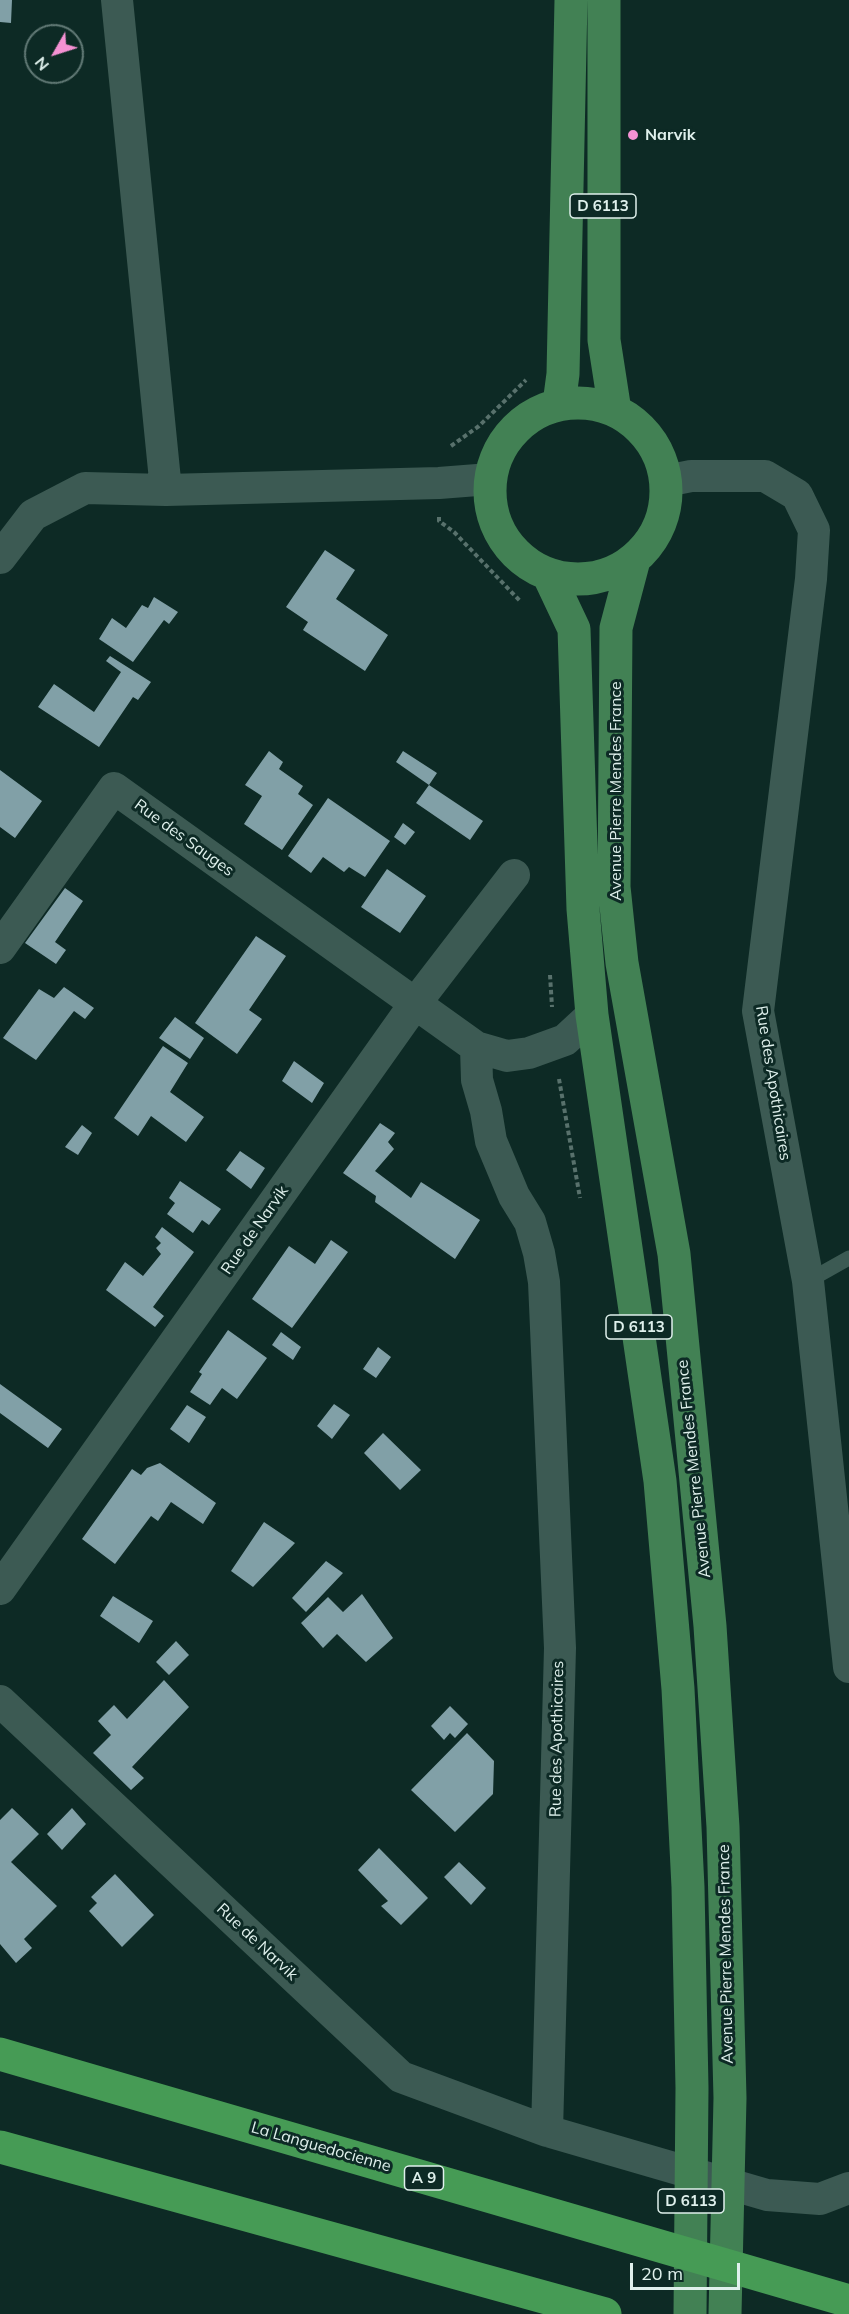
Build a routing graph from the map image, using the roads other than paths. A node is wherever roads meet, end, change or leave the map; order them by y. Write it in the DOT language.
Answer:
graph roads {
  1 [pos="117,0"];
  2 [pos="571,0"];
  3 [pos="604,0"];
  4 [pos="559,404"];
  5 [pos="615,411"];
  6 [pos="490,479"];
  7 [pos="666,481"];
  8 [pos="166,490"];
  9 [pos="0,558"];
  10 [pos="634,560"];
  11 [pos="548,574"];
  12 [pos="514,875"];
  13 [pos="0,948"];
  14 [pos="414,1005"];
  15 [pos="592,1015"];
  16 [pos="476,1047"];
  17 [pos="849,1258"];
  18 [pos="808,1281"];
  19 [pos="0,1589"];
  20 [pos="849,1667"];
  21 [pos="0,1701"];
  22 [pos="0,2054"];
  23 [pos="547,2131"];
  24 [pos="0,2147"];
  25 [pos="849,2188"];
  26 [pos="849,2301"];
  27 [pos="586,2312"];
  28 [pos="690,2314"];
  29 [pos="725,2314"];
  1 -- 8 [label="street"];
  2 -- 4 [label="main road, D 6113"];
  3 -- 5 [label="main road, D 6113"];
  4 -- 5 [label="main road"];
  4 -- 6 [label="main road"];
  5 -- 7 [label="main road"];
  6 -- 8 [label="street"];
  6 -- 11 [label="main road"];
  7 -- 10 [label="main road"];
  7 -- 18 [label="street, Rue des Apothicaires"];
  8 -- 9 [label="street"];
  10 -- 11 [label="main road"];
  10 -- 29 [label="main road, Avenue Pierre Mendes France / D 6113"];
  11 -- 15 [label="main road, Avenue Pierre Mendes France / D 6113"];
  12 -- 14 [label="street, Rue de Narvik"];
  13 -- 14 [label="street, Rue des Sauges"];
  14 -- 16 [label="street"];
  14 -- 19 [label="street, Rue de Narvik"];
  15 -- 16 [label="street"];
  15 -- 28 [label="main road, Avenue Pierre Mendes France / D 6113"];
  16 -- 23 [label="street, Rue des Apothicaires"];
  17 -- 18 [label="lane"];
  18 -- 20 [label="street, Rue des Apothicaires"];
  21 -- 23 [label="street, Rue de Narvik"];
  22 -- 26 [label="highway, La Languedocienne / A 9"];
  23 -- 25 [label="street"];
  24 -- 27 [label="highway"];
}
